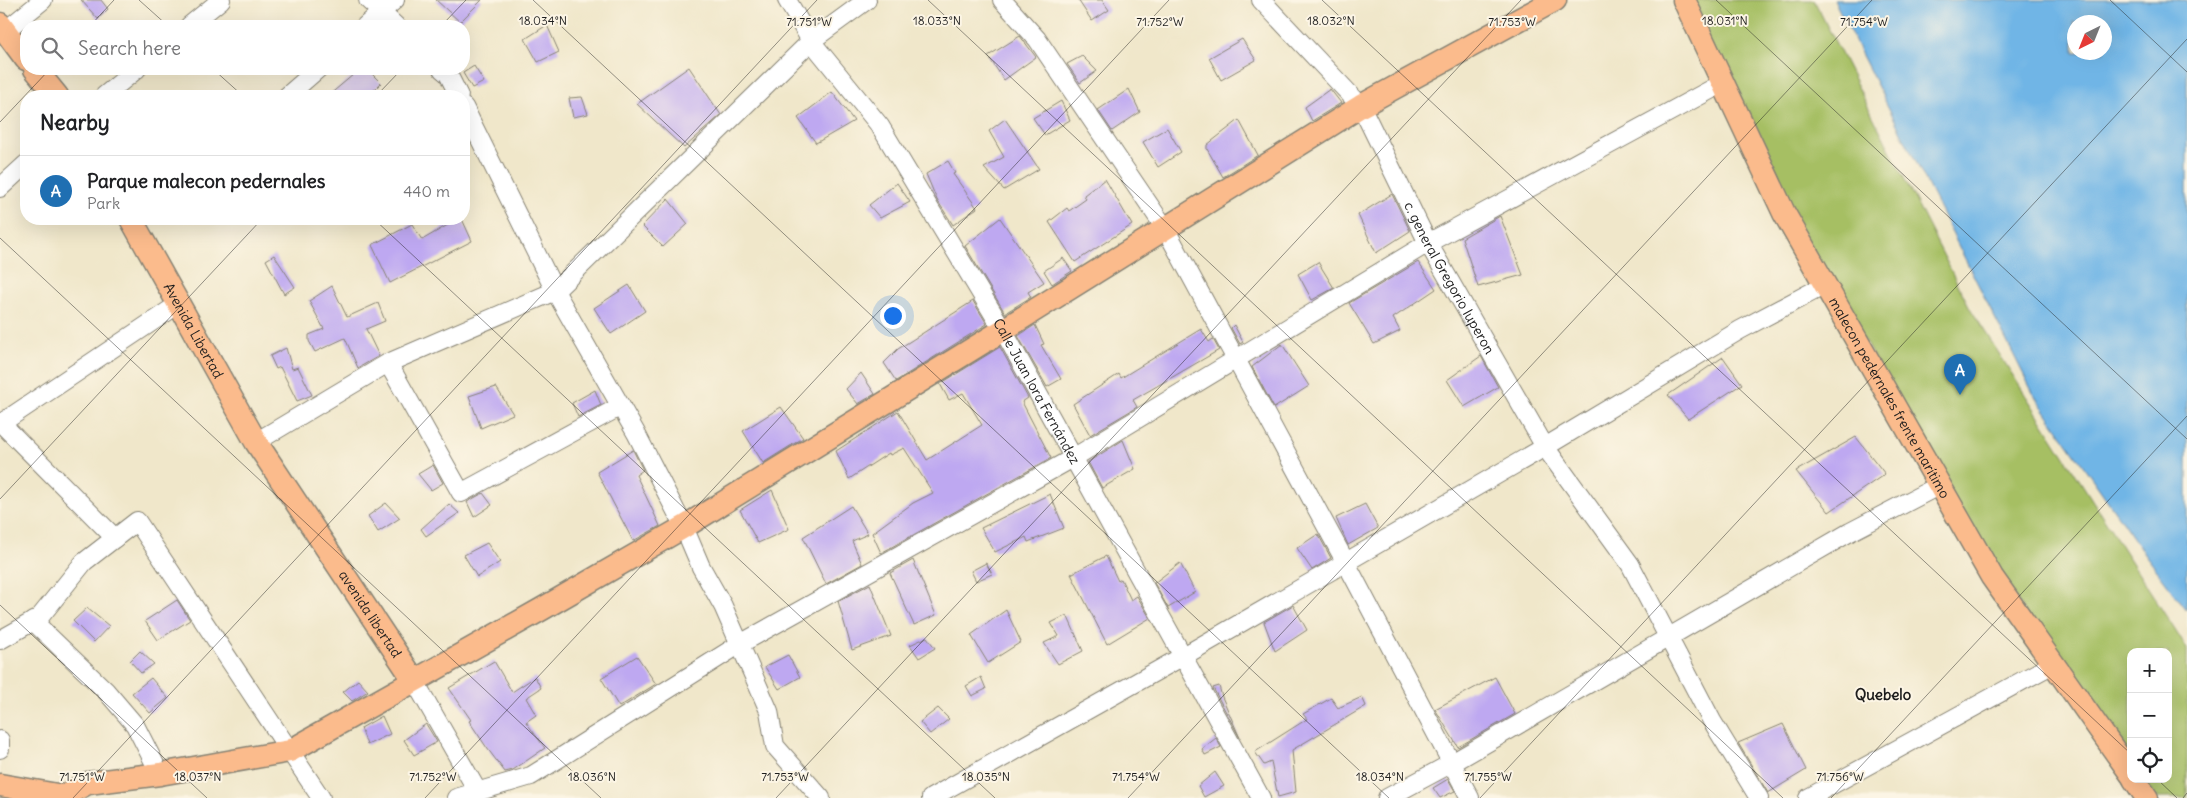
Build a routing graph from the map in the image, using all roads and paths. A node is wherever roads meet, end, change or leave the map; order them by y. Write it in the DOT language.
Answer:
graph roads {
  1 [pos="43,0"];
  2 [pos="368,0"];
  3 [pos="395,0"];
  4 [pos="787,0"];
  5 [pos="866,0"];
  6 [pos="1002,0"];
  7 [pos="1261,0"];
  8 [pos="1555,0"];
  9 [pos="1684,0"];
  10 [pos="211,4"];
  11 [pos="381,12"];
  12 [pos="195,20"];
  13 [pos="372,20"];
  14 [pos="390,20"];
  15 [pos="2,27"];
  16 [pos="811,41"];
  17 [pos="20,51"];
  18 [pos="40,75"];
  19 [pos="130,75"];
  20 [pos="311,75"];
  21 [pos="448,75"];
  22 [pos="1723,83"];
  23 [pos="52,90"];
  24 [pos="111,90"];
  25 [pos="294,90"];
  26 [pos="456,90"];
  27 [pos="1361,106"];
  28 [pos="470,119"];
  29 [pos="20,170"];
  30 [pos="0,188"];
  31 [pos="136,225"];
  32 [pos="1165,228"];
  33 [pos="1428,243"];
  34 [pos="1826,285"];
  35 [pos="555,291"];
  36 [pos="180,303"];
  37 [pos="1002,330"];
  38 [pos="1236,360"];
  39 [pos="388,364"];
  40 [pos="621,406"];
  41 [pos="0,423"];
  42 [pos="256,442"];
  43 [pos="1545,447"];
  44 [pos="1073,458"];
  45 [pos="1940,485"];
  46 [pos="684,526"];
  47 [pos="115,538"];
  48 [pos="1346,562"];
  49 [pos="34,621"];
  50 [pos="1668,637"];
  51 [pos="0,640"];
  52 [pos="740,644"];
  53 [pos="2053,664"];
  54 [pos="414,680"];
  55 [pos="0,740"];
  56 [pos="0,749"];
  57 [pos="290,751"];
  58 [pos="1452,762"];
  59 [pos="2127,768"];
  60 [pos="160,774"];
  61 [pos="2137,783"];
  62 [pos="0,785"];
  63 [pos="478,792"];
  64 [pos="29,794"];
  65 [pos="321,798"];
  66 [pos="456,798"];
  67 [pos="821,798"];
  68 [pos="931,798"];
  69 [pos="1261,798"];
  70 [pos="1387,798"];
  71 [pos="1470,798"];
  72 [pos="1759,798"];
  73 [pos="1808,798"];
  74 [pos="2148,798"];
  1 -- 15 [label="street"];
  2 -- 11 [label="street"];
  3 -- 11 [label="street"];
  4 -- 16 [label="street, Calle Juan lora Fernández"];
  5 -- 16 [label="street"];
  6 -- 32 [label="street"];
  7 -- 27 [label="street, c. general Gregorio luperon"];
  8 -- 27 [label="main road"];
  9 -- 22 [label="main road, malecon pedernales frente marítimo"];
  10 -- 12 [label="street"];
  11 -- 13 [label="street"];
  11 -- 14 [label="street"];
  15 -- 17 [label="main road"];
  16 -- 35 [label="street"];
  16 -- 37 [label="street, Calle Juan lora Fernández"];
  18 -- 23 [label="main road"];
  19 -- 24 [label="street"];
  20 -- 25 [label="street"];
  21 -- 26 [label="street"];
  22 -- 33 [label="street"];
  22 -- 34 [label="main road, malecon pedernales frente marítimo"];
  27 -- 32 [label="main road"];
  27 -- 33 [label="street, c. general Gregorio luperon"];
  28 -- 35 [label="street"];
  29 -- 30 [label="street"];
  31 -- 36 [label="main road, Avenida Libertad"];
  32 -- 37 [label="main road"];
  32 -- 38 [label="street"];
  33 -- 38 [label="street"];
  33 -- 43 [label="street, c. general Gregorio luperon"];
  34 -- 43 [label="street"];
  34 -- 45 [label="main road, malecon pedernales frente marítimo"];
  35 -- 39 [label="street"];
  35 -- 40 [label="street"];
  36 -- 41 [label="street"];
  36 -- 42 [label="main road, Avenida Libertad"];
  37 -- 44 [label="street, Calle Juan lora Fernández"];
  37 -- 46 [label="main road"];
  38 -- 44 [label="street"];
  38 -- 48 [label="street"];
  39 -- 40 [label="street"];
  39 -- 42 [label="street"];
  40 -- 46 [label="street"];
  41 -- 47 [label="street"];
  42 -- 54 [label="main road, avenida libertad"];
  43 -- 48 [label="street"];
  43 -- 50 [label="street, c. general Gregorio luperon"];
  44 -- 52 [label="street"];
  44 -- 69 [label="street, Calle Juan lora Fernández"];
  45 -- 50 [label="street"];
  45 -- 53 [label="main road, malecon pedernales frente marítimo"];
  46 -- 52 [label="street"];
  46 -- 54 [label="main road"];
  47 -- 49 [label="street"];
  47 -- 57 [label="street"];
  48 -- 58 [label="street"];
  48 -- 68 [label="street"];
  49 -- 51 [label="street"];
  49 -- 60 [label="street"];
  50 -- 58 [label="street"];
  50 -- 72 [label="street, c. general Gregorio luperon"];
  52 -- 63 [label="street"];
  52 -- 67 [label="street"];
  53 -- 59 [label="main road, malecon pedernales frente marítimo"];
  53 -- 73 [label="street"];
  54 -- 57 [label="main road"];
  54 -- 63 [label="street, avenida libertad"];
  55 -- 56 [label="street"];
  57 -- 60 [label="main road"];
  57 -- 65 [label="street"];
  58 -- 70 [label="street"];
  58 -- 71 [label="street"];
  60 -- 64 [label="main road"];
  61 -- 74 [label="main road"];
  62 -- 64 [label="main road"];
  63 -- 66 [label="street"];
}
